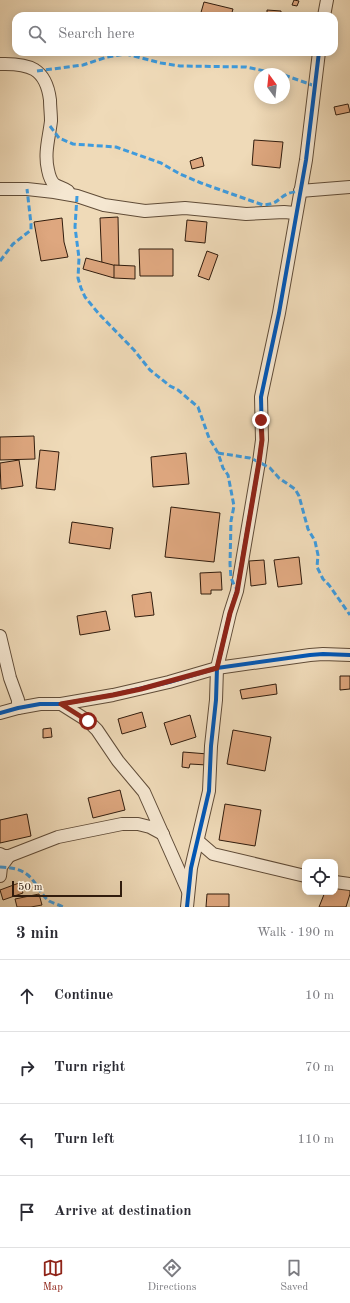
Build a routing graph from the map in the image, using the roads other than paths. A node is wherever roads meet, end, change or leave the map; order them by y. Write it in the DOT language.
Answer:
graph roads {
  1 [pos="327,0"];
  2 [pos="325,12"];
  3 [pos="319,56"];
  4 [pos="0,64"];
  5 [pos="350,187"];
  6 [pos="0,189"];
  7 [pos="300,191"];
  8 [pos="77,196"];
  9 [pos="295,213"];
  10 [pos="0,636"];
  11 [pos="350,655"];
  12 [pos="217,668"];
  13 [pos="61,704"];
  14 [pos="18,708"];
  15 [pos="0,713"];
  16 [pos="163,834"];
  17 [pos="198,841"];
  18 [pos="5,855"];
  19 [pos="302,875"];
  20 [pos="0,876"];
  21 [pos="338,882"];
  22 [pos="350,884"];
  23 [pos="188,891"];
  24 [pos="187,907"];
  1 -- 2 [label="street"];
  3 -- 7 [label="street"];
  4 -- 8 [label="street"];
  5 -- 7 [label="street"];
  6 -- 8 [label="street"];
  7 -- 9 [label="street"];
  8 -- 9 [label="street"];
  9 -- 12 [label="street"];
  10 -- 14 [label="street"];
  11 -- 12 [label="street"];
  12 -- 13 [label="street"];
  12 -- 17 [label="street"];
  13 -- 14 [label="street"];
  13 -- 16 [label="street"];
  14 -- 15 [label="street"];
  16 -- 18 [label="street"];
  16 -- 23 [label="street"];
  17 -- 19 [label="street"];
  17 -- 23 [label="street"];
  18 -- 20 [label="street"];
  21 -- 22 [label="street"];
  23 -- 24 [label="street"];
}
